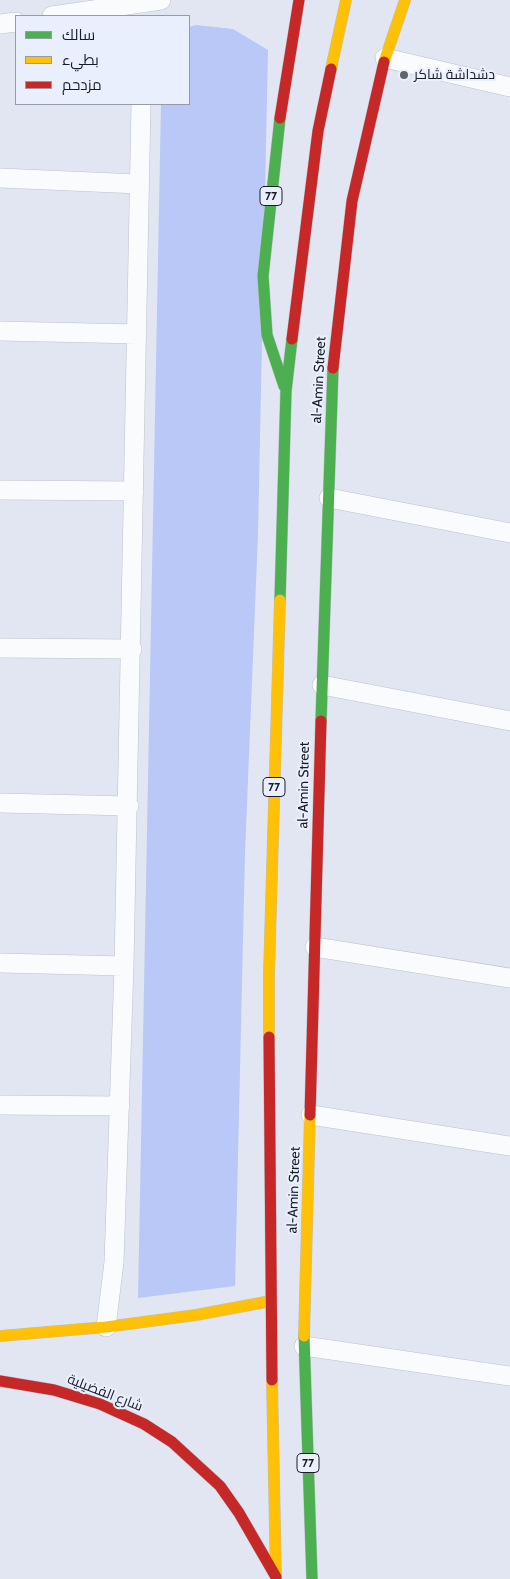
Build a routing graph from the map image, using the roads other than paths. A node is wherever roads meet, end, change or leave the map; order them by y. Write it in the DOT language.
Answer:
graph roads {
  1 [pos="161,0"];
  2 [pos="299,0"];
  3 [pos="346,0"];
  4 [pos="405,0"];
  5 [pos="142,9"];
  6 [pos="65,15"];
  7 [pos="15,22"];
  8 [pos="0,24"];
  9 [pos="385,58"];
  10 [pos="510,87"];
  11 [pos="140,105"];
  12 [pos="0,178"];
  13 [pos="139,184"];
  14 [pos="0,331"];
  15 [pos="137,334"];
  16 [pos="286,391"];
  17 [pos="0,490"];
  18 [pos="134,491"];
  19 [pos="329,498"];
  20 [pos="510,533"];
  21 [pos="0,648"];
  22 [pos="132,649"];
  23 [pos="322,685"];
  24 [pos="510,721"];
  25 [pos="0,803"];
  26 [pos="129,806"];
  27 [pos="315,947"];
  28 [pos="0,963"];
  29 [pos="124,966"];
  30 [pos="510,978"];
  31 [pos="0,1105"];
  32 [pos="120,1106"];
  33 [pos="311,1115"];
  34 [pos="510,1146"];
  35 [pos="271,1301"];
  36 [pos="106,1327"];
  37 [pos="0,1336"];
  38 [pos="286,1347"];
  39 [pos="510,1376"];
  40 [pos="0,1381"];
  41 [pos="276,1578"];
  42 [pos="312,1579"];
  1 -- 5 [label="street"];
  2 -- 16 [label="main road, 77"];
  3 -- 16 [label="main road, al-Amin Street / 77"];
  4 -- 9 [label="main road, al-Amin Street / 77"];
  5 -- 6 [label="street"];
  7 -- 8 [label="street"];
  9 -- 10 [label="street"];
  9 -- 19 [label="main road, al-Amin Street / 77"];
  11 -- 13 [label="street"];
  12 -- 13 [label="street"];
  13 -- 15 [label="street"];
  14 -- 15 [label="street"];
  15 -- 18 [label="street"];
  16 -- 35 [label="main road, al-Amin Street / 77"];
  17 -- 18 [label="street"];
  18 -- 22 [label="street"];
  19 -- 20 [label="street"];
  19 -- 23 [label="main road, al-Amin Street / 77"];
  21 -- 22 [label="street"];
  22 -- 26 [label="street"];
  23 -- 24 [label="street"];
  23 -- 27 [label="main road, al-Amin Street / 77"];
  25 -- 26 [label="street"];
  26 -- 29 [label="street"];
  27 -- 30 [label="street"];
  27 -- 33 [label="main road, al-Amin Street / 77"];
  28 -- 29 [label="street"];
  29 -- 32 [label="street"];
  31 -- 32 [label="street"];
  32 -- 36 [label="street"];
  33 -- 34 [label="street"];
  33 -- 38 [label="main road, al-Amin Street / 77"];
  35 -- 36 [label="main road"];
  35 -- 38 [label="main road, al-Amin Street / 77"];
  36 -- 37 [label="main road"];
  38 -- 39 [label="street"];
  38 -- 41 [label="main road, al-Amin Street / 77"];
  38 -- 42 [label="main road, al-Amin Street / 77"];
  40 -- 41 [label="main road, شارع الفضيلية"];
}
